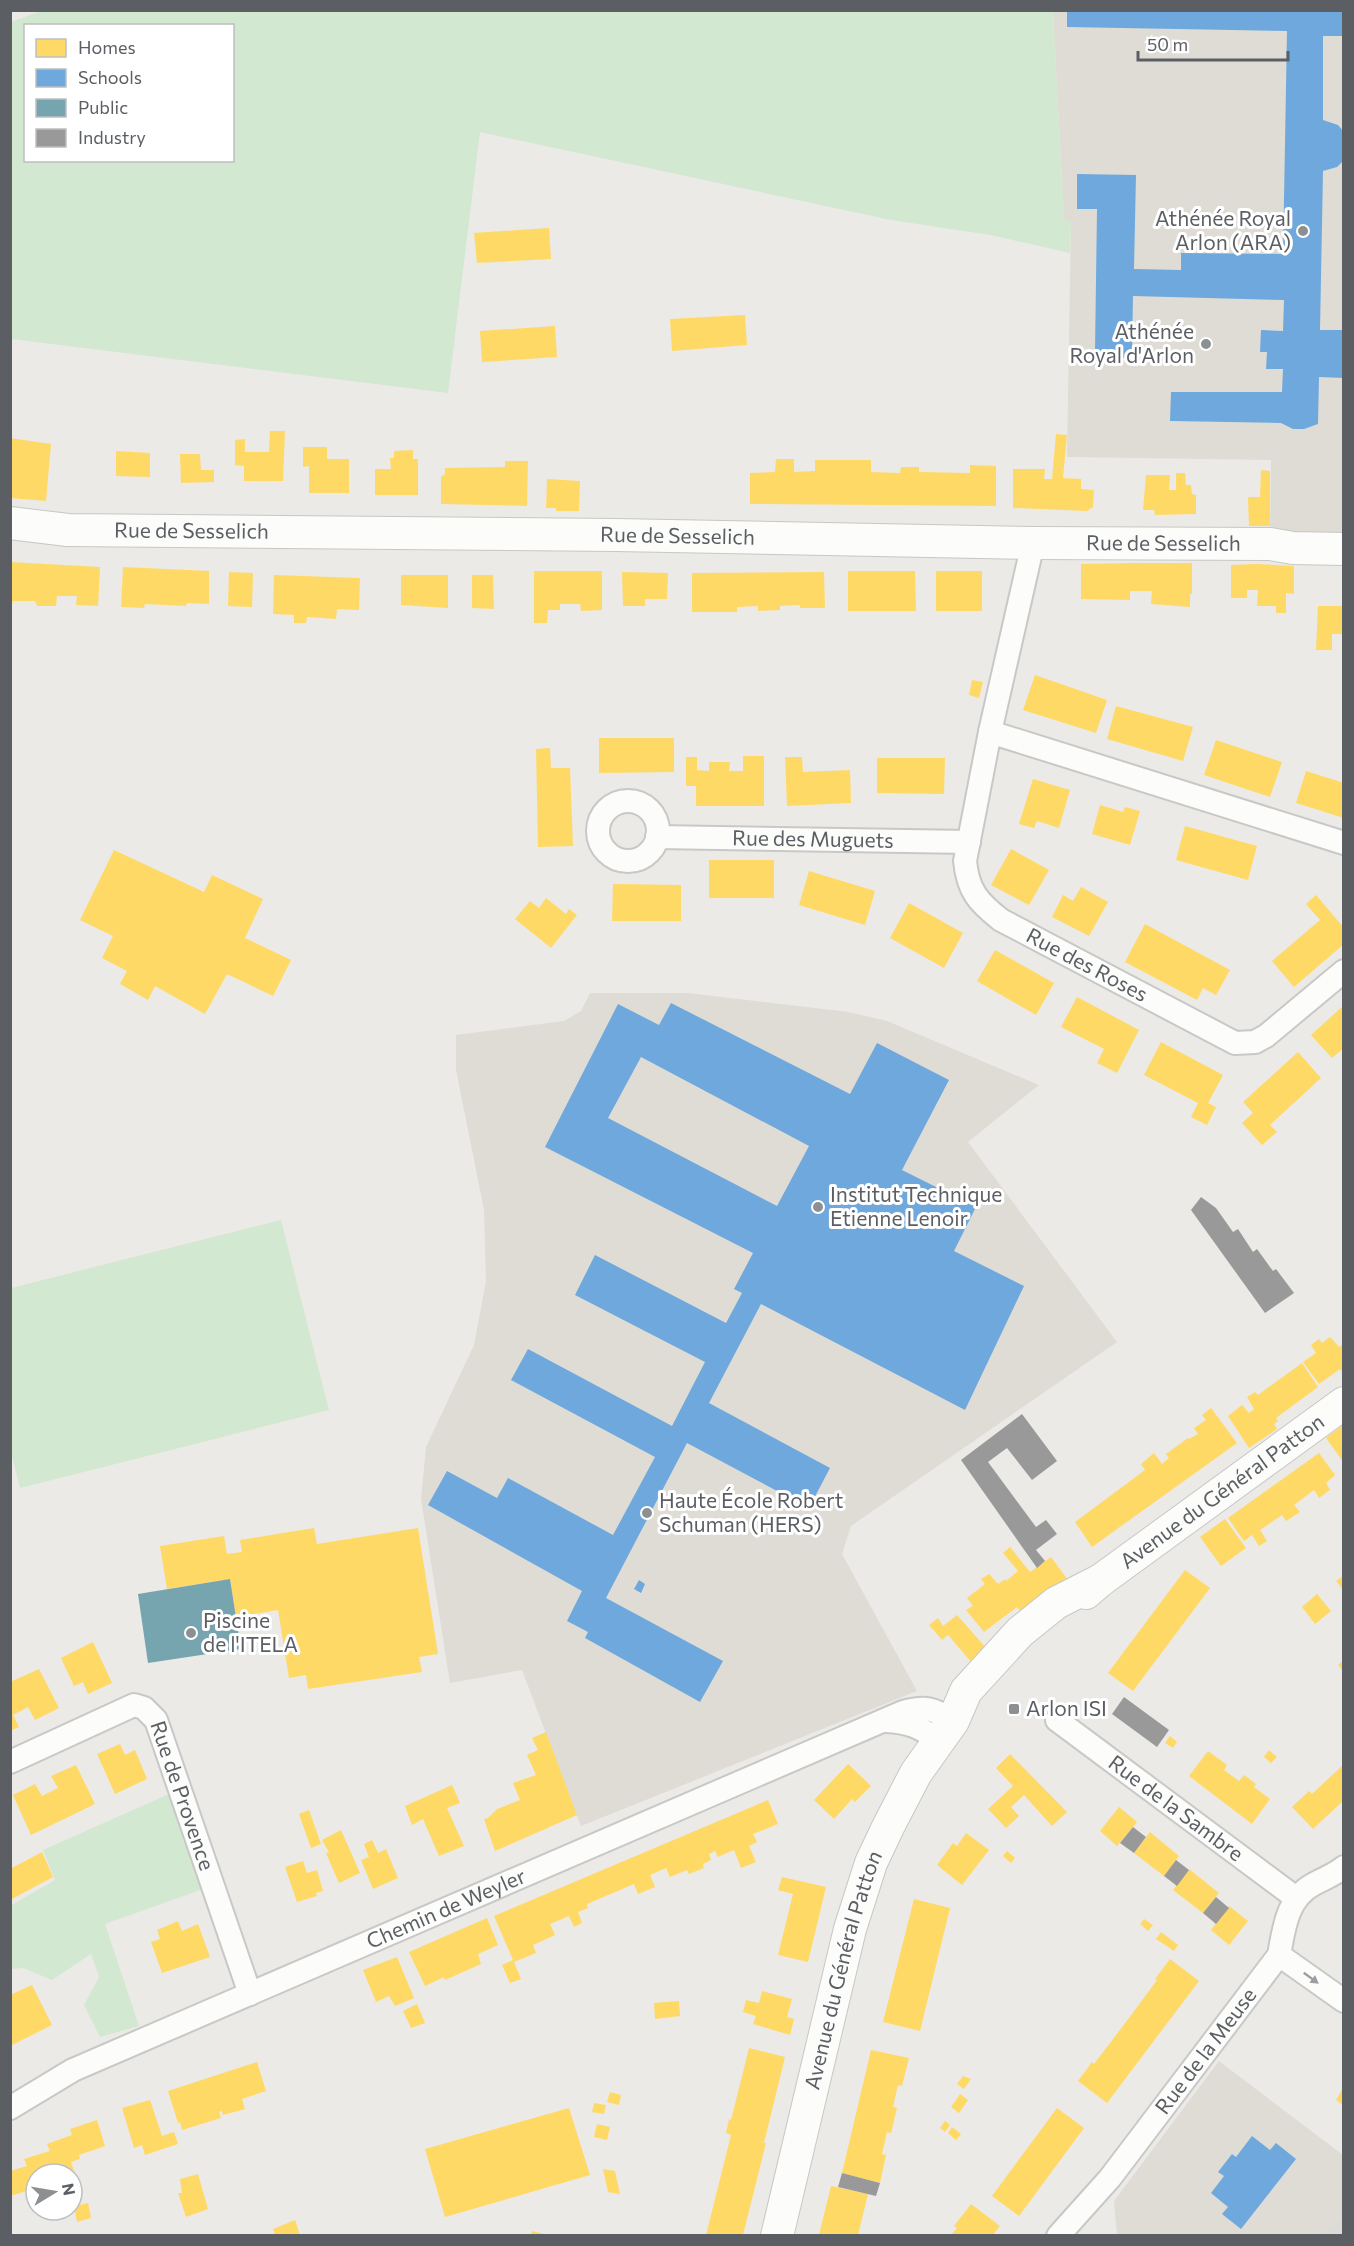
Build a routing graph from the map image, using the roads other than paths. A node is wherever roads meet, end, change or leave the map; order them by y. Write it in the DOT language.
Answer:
graph roads {
  1 [pos="10,523"];
  2 [pos="1033,543"];
  3 [pos="1344,549"];
  4 [pos="990,732"];
  5 [pos="657,837"];
  6 [pos="969,842"];
  7 [pos="1344,843"];
  8 [pos="1344,971"];
  9 [pos="1344,1403"];
  10 [pos="1057,1720"];
  11 [pos="945,1731"];
  12 [pos="10,1762"];
  13 [pos="1339,1877"];
  14 [pos="1296,1898"];
  15 [pos="1279,1954"];
  16 [pos="250,1994"];
  17 [pos="1344,2001"];
  18 [pos="10,2108"];
  19 [pos="777,2235"];
  20 [pos="1058,2235"];
  1 -- 2 [label="street, Rue de Sesselich"];
  2 -- 3 [label="street, Rue de Sesselich"];
  2 -- 4 [label="street, Rue des Roses"];
  4 -- 6 [label="street, Rue des Roses"];
  4 -- 7 [label="street"];
  5 -- 6 [label="street, Rue des Muguets"];
  6 -- 8 [label="street, Rue des Roses"];
  9 -- 11 [label="street, Avenue du Général Patton"];
  10 -- 14 [label="street, Rue de la Sambre"];
  11 -- 16 [label="street, Chemin de Weyler"];
  11 -- 19 [label="street, Avenue du Général Patton"];
  12 -- 16 [label="street, Rue de Provence"];
  13 -- 14 [label="street"];
  14 -- 15 [label="street, Rue de la Meuse"];
  15 -- 17 [label="street, one-way"];
  15 -- 20 [label="street, Rue de la Meuse"];
  16 -- 18 [label="street, Chemin de Weyler"];
}
